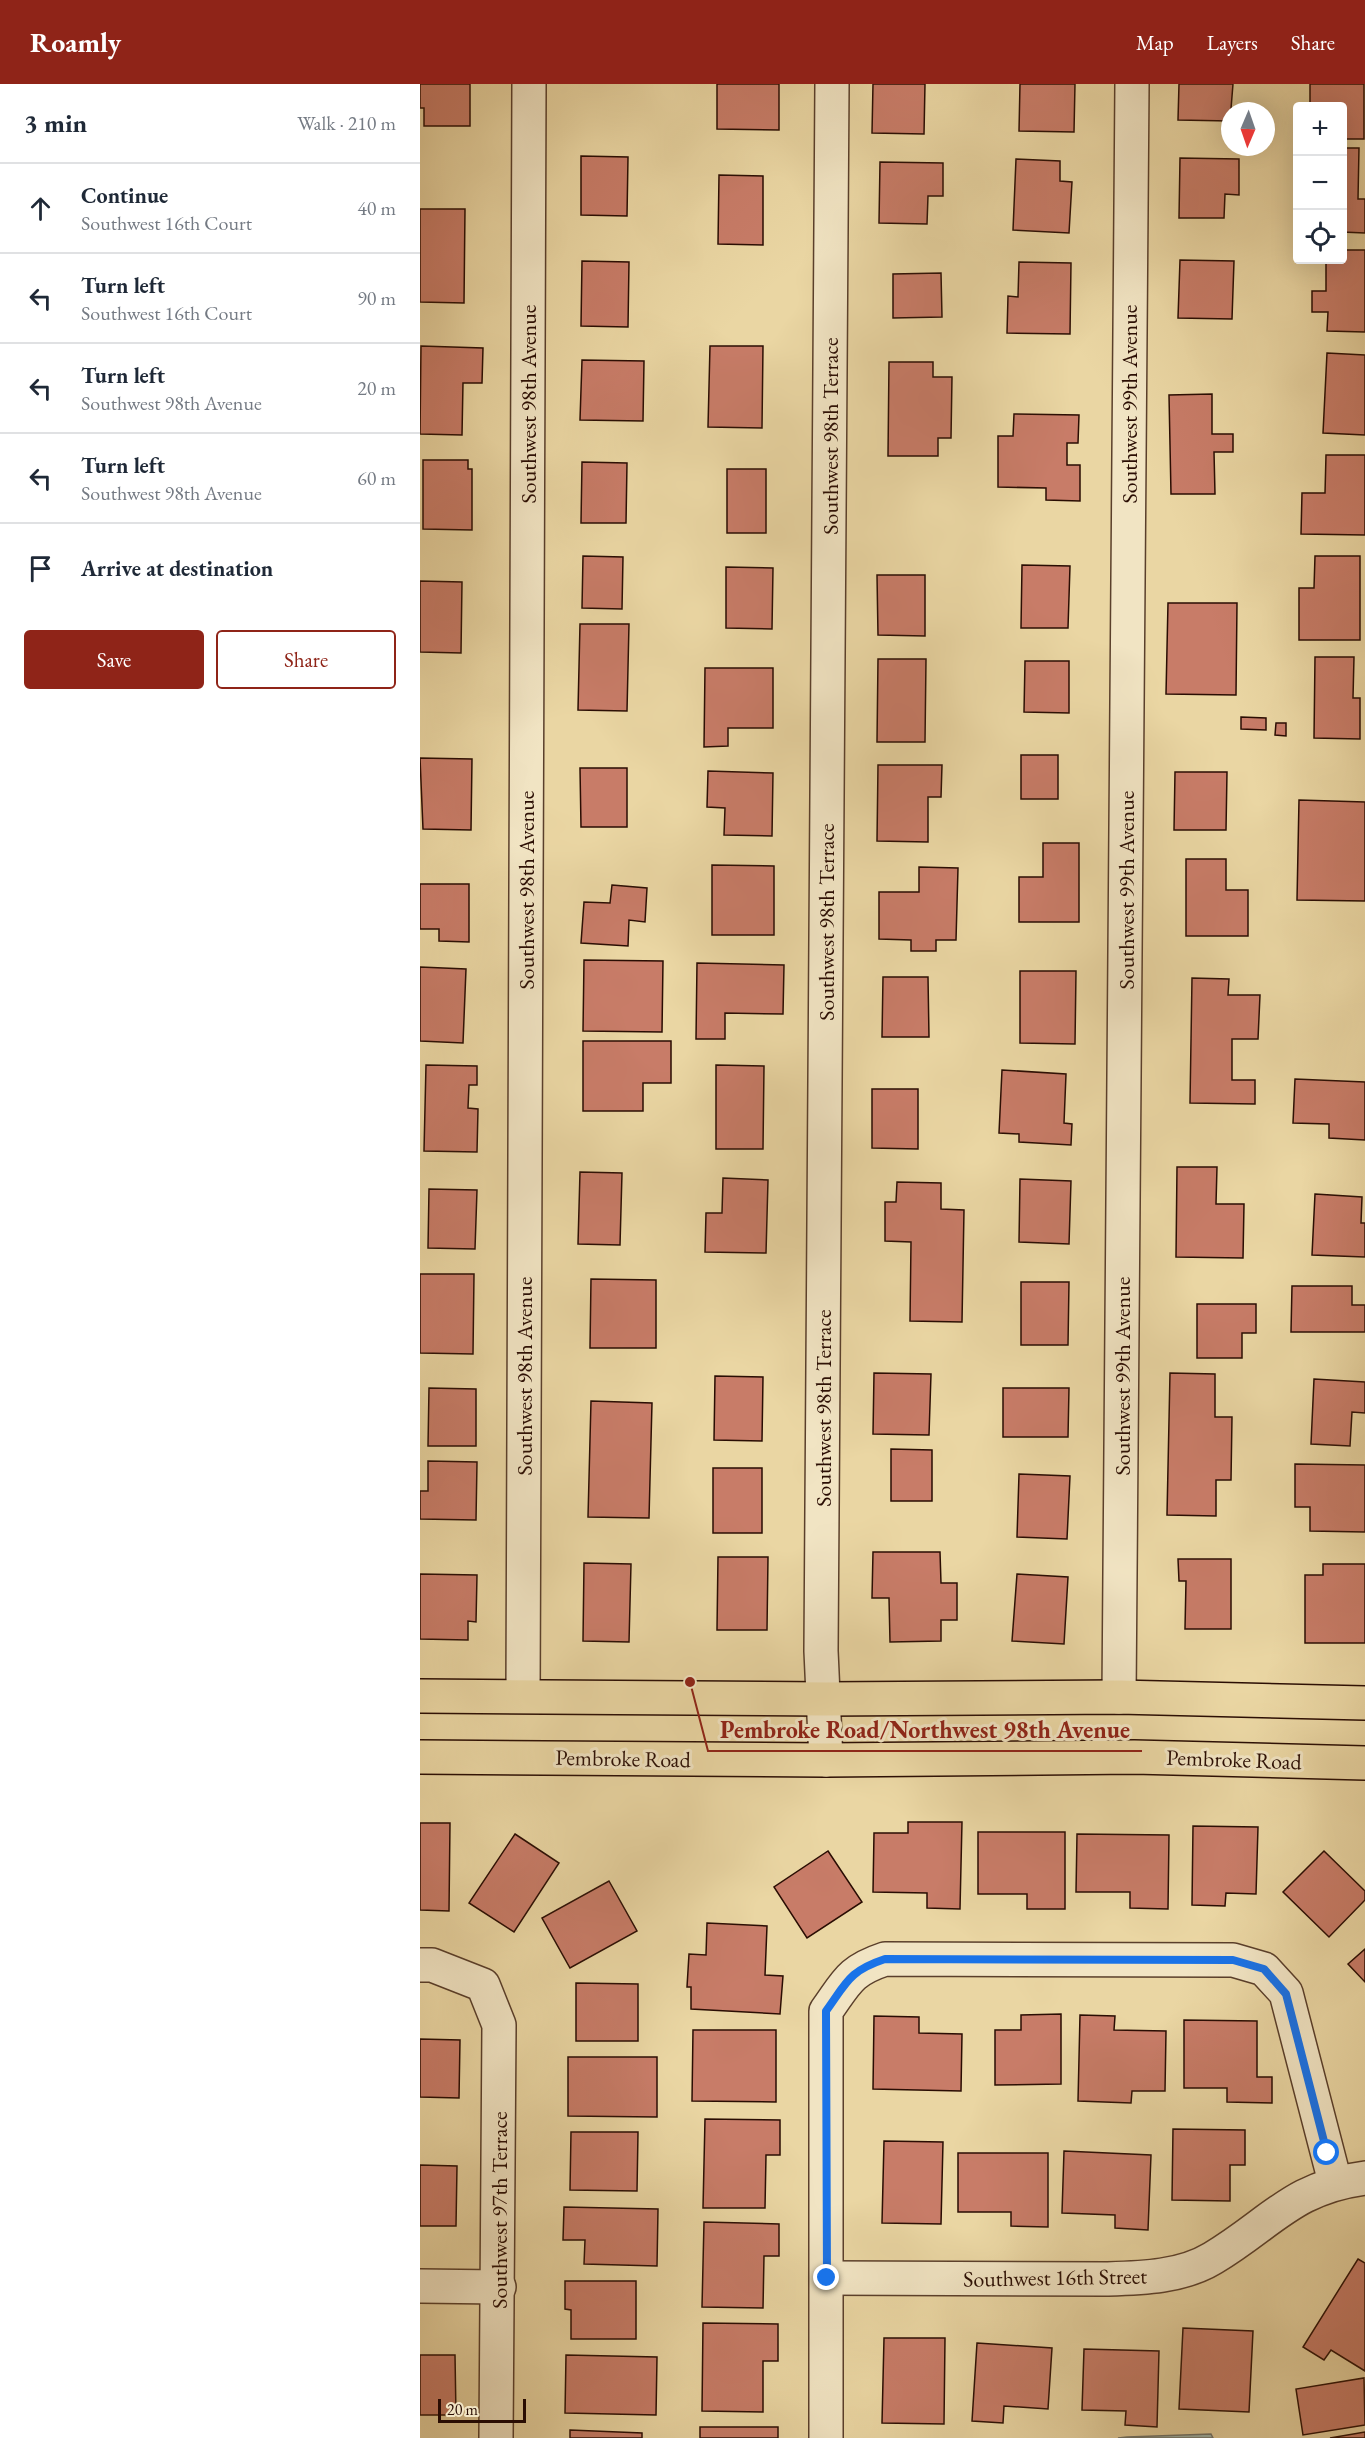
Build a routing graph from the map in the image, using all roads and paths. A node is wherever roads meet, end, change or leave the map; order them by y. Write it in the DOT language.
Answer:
graph roads {
  1 [pos="529,84"];
  2 [pos="832,84"];
  3 [pos="1132,84"];
  4 [pos="420,1696"];
  5 [pos="524,1696"];
  6 [pos="1119,1697"];
  7 [pos="825,1699"];
  8 [pos="1365,1703"];
  9 [pos="420,1757"];
  10 [pos="826,1760"];
  11 [pos="1365,1763"];
  12 [pos="420,1965"];
  13 [pos="1350,2180"];
  14 [pos="827,2278"];
  15 [pos="420,2286"];
  16 [pos="499,2287"];
  17 [pos="496,2438"];
  18 [pos="826,2438"];
  1 -- 5 [label="street, Southwest 98th Avenue"];
  2 -- 7 [label="street, Southwest 98th Terrace"];
  3 -- 6 [label="street, Southwest 99th Avenue"];
  4 -- 5 [label="main road"];
  5 -- 7 [label="main road"];
  6 -- 7 [label="main road"];
  6 -- 8 [label="main road"];
  7 -- 10 [label="street, Southwest 98th Terrace"];
  9 -- 10 [label="main road, Pembroke Road"];
  10 -- 11 [label="main road, Pembroke Road"];
  12 -- 16 [label="street, Southwest 97th Terrace"];
  13 -- 14 [label="street, Southwest 16th Street"];
  13 -- 14 [label="street"];
  14 -- 18 [label="street"];
  15 -- 16 [label="street"];
  16 -- 17 [label="street, Southwest 97th Terrace"];
}
